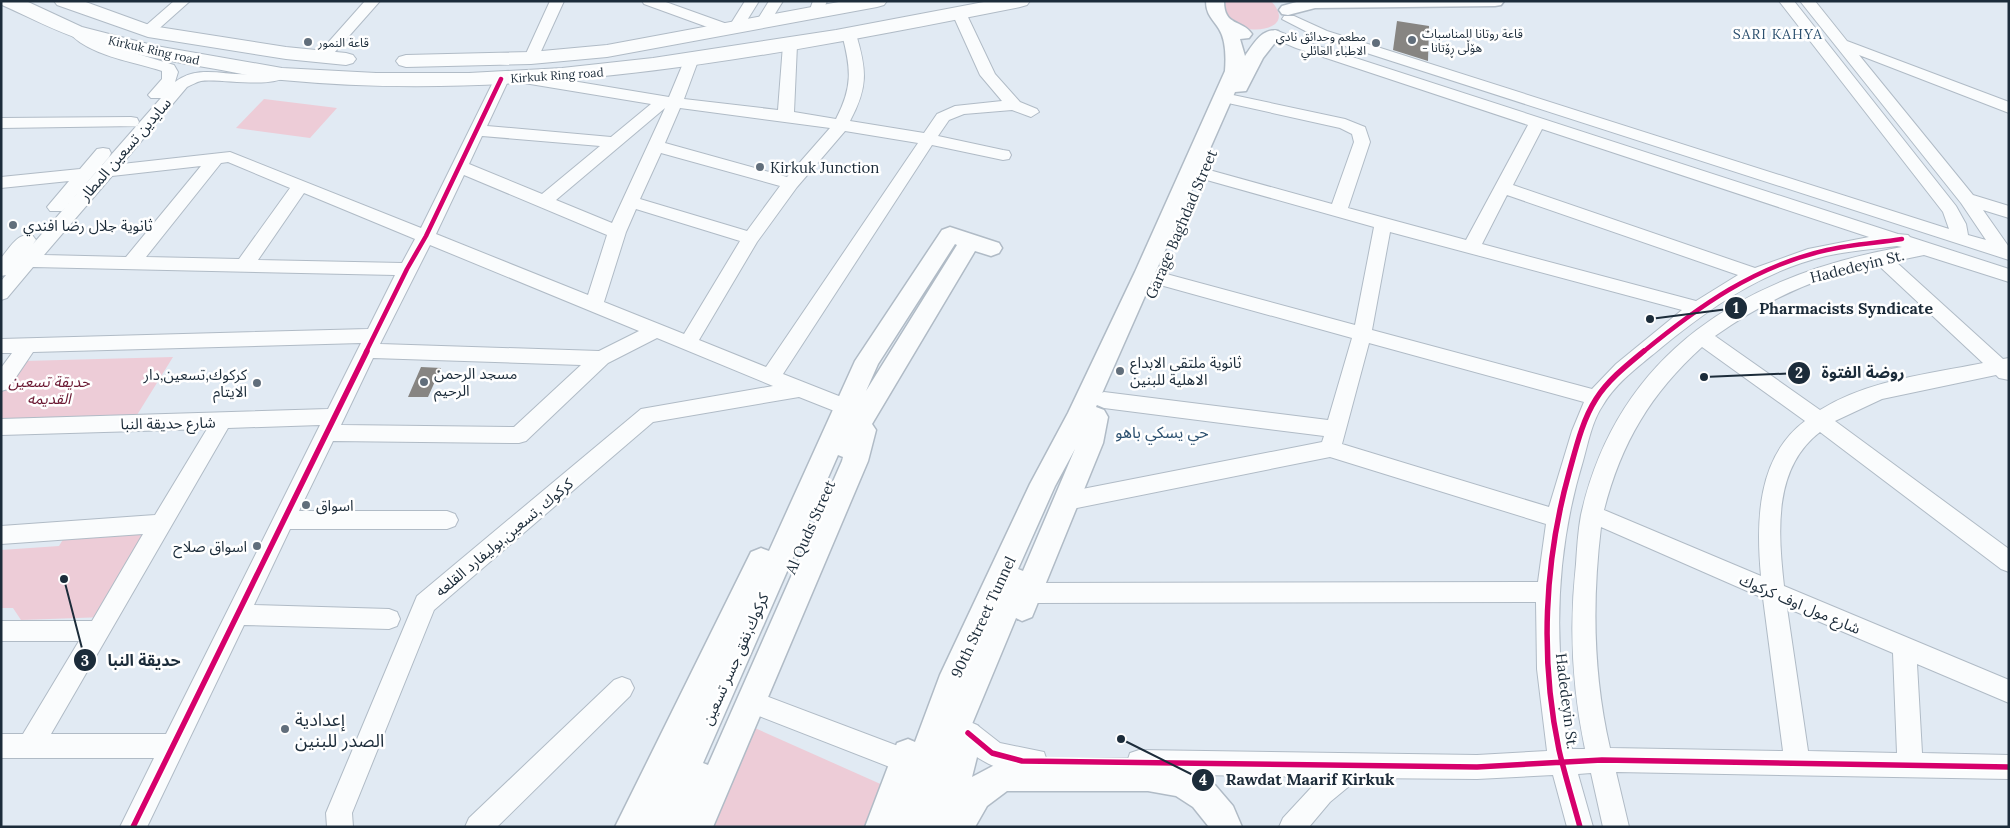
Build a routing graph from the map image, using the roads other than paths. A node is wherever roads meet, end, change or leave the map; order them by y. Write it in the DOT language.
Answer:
graph roads {
  1 [pos="9,1"];
  2 [pos="64,1"];
  3 [pos="183,1"];
  4 [pos="373,1"];
  5 [pos="557,1"];
  6 [pos="649,1"];
  7 [pos="695,1"];
  8 [pos="752,1"];
  9 [pos="776,1"];
  10 [pos="877,1"];
  11 [pos="1020,1"];
  12 [pos="1215,1"];
  13 [pos="1495,1"];
  14 [pos="1786,1"];
  15 [pos="1807,1"];
  16 [pos="818,7"];
  17 [pos="1287,10"];
  18 [pos="959,13"];
  19 [pos="686,14"];
  20 [pos="763,22"];
  21 [pos="731,28"];
  22 [pos="1228,28"];
  23 [pos="75,31"];
  24 [pos="148,31"];
  25 [pos="849,34"];
  26 [pos="1274,34"];
  27 [pos="1840,43"];
  28 [pos="790,45"];
  29 [pos="322,58"];
  30 [pos="530,58"];
  31 [pos="456,60"];
  32 [pos="691,61"];
  33 [pos="384,65"];
  34 [pos="282,74"];
  35 [pos="501,78"];
  36 [pos="524,78"];
  37 [pos="443,79"];
  38 [pos="1233,100"];
  39 [pos="670,102"];
  40 [pos="1014,105"];
  41 [pos="2009,108"];
  42 [pos="151,109"];
  43 [pos="1031,112"];
  44 [pos="786,116"];
  45 [pos="131,122"];
  46 [pos="1,123"];
  47 [pos="1537,123"];
  48 [pos="840,126"];
  49 [pos="476,130"];
  50 [pos="927,139"];
  51 [pos="615,142"];
  52 [pos="656,146"];
  53 [pos="1678,148"];
  54 [pos="1003,155"];
  55 [pos="217,157"];
  56 [pos="458,166"];
  57 [pos="1674,167"];
  58 [pos="106,171"];
  59 [pos="1202,173"];
  60 [pos="84,174"];
  61 [pos="1,183"];
  62 [pos="791,183"];
  63 [pos="300,186"];
  64 [pos="1504,188"];
  65 [pos="1967,199"];
  66 [pos="543,202"];
  67 [pos="631,202"];
  68 [pos="1338,211"];
  69 [pos="2009,212"];
  70 [pos="1383,224"];
  71 [pos="617,232"];
  72 [pos="426,236"];
  73 [pos="750,238"];
  74 [pos="1960,238"];
  75 [pos="1902,239"];
  76 [pos="970,241"];
  77 [pos="1471,248"];
  78 [pos="1927,248"];
  79 [pos="2006,253"];
  80 [pos="1880,258"];
  81 [pos="27,261"];
  82 [pos="132,262"];
  83 [pos="245,264"];
  84 [pos="407,269"];
  85 [pos="1,270"];
  86 [pos="1757,275"];
  87 [pos="2009,276"];
  88 [pos="1159,278"];
  89 [pos="1,293"];
  90 [pos="594,305"];
  91 [pos="1698,308"];
  92 [pos="657,330"];
  93 [pos="1362,335"];
  94 [pos="1700,336"];
  95 [pos="688,343"];
  96 [pos="370,344"];
  97 [pos="1,346"];
  98 [pos="27,346"];
  99 [pos="601,358"];
  100 [pos="1633,360"];
  101 [pos="2006,369"];
  102 [pos="770,376"];
  103 [pos="1659,376"];
  104 [pos="1,384"];
  105 [pos="801,389"];
  106 [pos="1596,398"];
  107 [pos="1093,411"];
  108 [pos="855,412"];
  109 [pos="222,421"];
  110 [pos="1820,421"];
  111 [pos="330,425"];
  112 [pos="1,426"];
  113 [pos="1334,429"];
  114 [pos="1330,449"];
  115 [pos="1067,500"];
  116 [pos="1592,514"];
  117 [pos="1556,518"];
  118 [pos="283,520"];
  119 [pos="447,520"];
  120 [pos="161,524"];
  121 [pos="1,535"];
  122 [pos="2009,562"];
  123 [pos="1547,592"];
  124 [pos="1028,593"];
  125 [pos="1774,593"];
  126 [pos="237,615"];
  127 [pos="389,619"];
  128 [pos="1,631"];
  129 [pos="98,631"];
  130 [pos="1904,648"];
  131 [pos="622,688"];
  132 [pos="2009,692"];
  133 [pos="750,701"];
  134 [pos="968,733"];
  135 [pos="1,746"];
  136 [pos="30,746"];
  137 [pos="172,746"];
  138 [pos="1602,760"];
  139 [pos="905,761"];
  140 [pos="1563,762"];
  141 [pos="1797,764"];
  142 [pos="1355,765"];
  143 [pos="1910,766"];
  144 [pos="2009,768"];
  145 [pos="133,827"];
  146 [pos="340,827"];
  147 [pos="478,827"];
  148 [pos="630,827"];
  149 [pos="657,827"];
  150 [pos="677,827"];
  151 [pos="697,827"];
  152 [pos="881,827"];
  153 [pos="906,827"];
  154 [pos="926,827"];
  155 [pos="950,827"];
  156 [pos="958,827"];
  157 [pos="1226,827"];
  158 [pos="1292,827"];
  159 [pos="1580,827"];
  160 [pos="1616,827"];
  1 -- 23 [label="highway, Kirkuk Ring road"];
  2 -- 24 [label="highway, Kirkuk Ring road"];
  3 -- 24 [label="street"];
  4 -- 29 [label="street"];
  5 -- 30 [label="street"];
  6 -- 19 [label="street"];
  7 -- 19 [label="street"];
  8 -- 21 [label="street"];
  9 -- 20 [label="street"];
  10 -- 16 [label="highway, Kirkuk Ring road"];
  11 -- 18 [label="highway, Kirkuk Ring road"];
  12 -- 22 [label="main road, Garage Baghdad Street"];
  13 -- 17 [label="main road"];
  14 -- 74 [label="street"];
  15 -- 27 [label="street"];
  16 -- 20 [label="highway, Kirkuk Ring road"];
  17 -- 26 [label="main road, Garage Baghdad Street"];
  17 -- 53 [label="street"];
  18 -- 25 [label="highway, Kirkuk Ring road"];
  18 -- 40 [label="street"];
  19 -- 21 [label="street"];
  20 -- 21 [label="highway, Kirkuk Ring road"];
  21 -- 30 [label="highway, Kirkuk Ring road"];
  22 -- 26 [label="main road"];
  22 -- 107 [label="main road, Garage Baghdad Street"];
  23 -- 34 [label="highway, Kirkuk Ring road"];
  23 -- 42 [label="street"];
  24 -- 29 [label="highway, Kirkuk Ring road"];
  25 -- 28 [label="highway, Kirkuk Ring road"];
  25 -- 48 [label="street"];
  26 -- 38 [label="main road, Garage Baghdad Street"];
  26 -- 47 [label="street"];
  27 -- 41 [label="street"];
  27 -- 65 [label="street"];
  28 -- 32 [label="highway, Kirkuk Ring road"];
  28 -- 44 [label="street"];
  29 -- 33 [label="highway, Kirkuk Ring road"];
  30 -- 31 [label="highway, Kirkuk Ring road"];
  31 -- 33 [label="highway, Kirkuk Ring road"];
  31 -- 37 [label="highway"];
  32 -- 36 [label="highway, Kirkuk Ring road"];
  32 -- 39 [label="street"];
  33 -- 34 [label="highway, Kirkuk Ring road"];
  33 -- 37 [label="highway, Kirkuk Ring road"];
  34 -- 42 [label="street, سايدين تسعين المطار"];
  35 -- 36 [label="highway, Kirkuk Ring road"];
  35 -- 37 [label="highway, Kirkuk Ring road"];
  35 -- 49 [label="street"];
  36 -- 39 [label="street"];
  38 -- 59 [label="main road, Garage Baghdad Street"];
  38 -- 68 [label="street"];
  39 -- 44 [label="street"];
  39 -- 51 [label="street"];
  39 -- 52 [label="street"];
  40 -- 43 [label="street"];
  40 -- 50 [label="street"];
  42 -- 45 [label="street"];
  42 -- 58 [label="street, سايدين تسعين المطار"];
  44 -- 48 [label="street"];
  45 -- 46 [label="street"];
  45 -- 60 [label="street"];
  47 -- 57 [label="street"];
  47 -- 64 [label="street"];
  48 -- 50 [label="street"];
  48 -- 62 [label="street"];
  49 -- 51 [label="street"];
  49 -- 56 [label="street"];
  50 -- 54 [label="street"];
  50 -- 102 [label="street"];
  51 -- 66 [label="street"];
  52 -- 62 [label="street"];
  52 -- 67 [label="street"];
  53 -- 57 [label="street"];
  53 -- 74 [label="street"];
  55 -- 58 [label="street"];
  55 -- 63 [label="street"];
  55 -- 82 [label="street"];
  56 -- 66 [label="street"];
  56 -- 72 [label="street"];
  57 -- 75 [label="street"];
  58 -- 81 [label="street, سايدين تسعين المطار"];
  59 -- 68 [label="street"];
  59 -- 88 [label="main road, Garage Baghdad Street"];
  60 -- 61 [label="street"];
  60 -- 85 [label="street"];
  62 -- 73 [label="street"];
  63 -- 72 [label="street"];
  63 -- 83 [label="street"];
  64 -- 77 [label="street"];
  64 -- 86 [label="street"];
  65 -- 69 [label="street"];
  65 -- 79 [label="street"];
  66 -- 71 [label="street"];
  67 -- 71 [label="street"];
  67 -- 73 [label="street"];
  68 -- 70 [label="street"];
  70 -- 77 [label="street"];
  70 -- 93 [label="street"];
  71 -- 90 [label="street"];
  72 -- 84 [label="street"];
  72 -- 90 [label="street"];
  73 -- 95 [label="street"];
  74 -- 79 [label="street"];
  75 -- 78 [label="street"];
  75 -- 86 [label="street, Hadedeyin St."];
  76 -- 108 [label="main road, Al Quds Street"];
  77 -- 91 [label="street"];
  78 -- 80 [label="street, Hadedeyin St."];
  78 -- 87 [label="street"];
  80 -- 94 [label="street, Hadedeyin St."];
  80 -- 101 [label="street"];
  81 -- 82 [label="street"];
  81 -- 89 [label="street, سايدين تسعين المطار"];
  82 -- 83 [label="street"];
  83 -- 84 [label="street"];
  84 -- 96 [label="street"];
  86 -- 91 [label="street, Hadedeyin St."];
  88 -- 93 [label="street"];
  88 -- 107 [label="main road, Garage Baghdad Street"];
  90 -- 92 [label="street"];
  91 -- 100 [label="street, Hadedeyin St."];
  92 -- 95 [label="street"];
  92 -- 99 [label="street"];
  93 -- 106 [label="street"];
  93 -- 113 [label="street"];
  94 -- 103 [label="street, Hadedeyin St."];
  94 -- 110 [label="street"];
  95 -- 102 [label="street"];
  96 -- 98 [label="street"];
  96 -- 99 [label="street"];
  96 -- 111 [label="street"];
  97 -- 98 [label="street"];
  98 -- 104 [label="street"];
  99 -- 111 [label="street, شارع حديقة النبا"];
  100 -- 103 [label="street"];
  100 -- 106 [label="street, Hadedeyin St."];
  101 -- 110 [label="street"];
  102 -- 105 [label="street"];
  103 -- 116 [label="street, Hadedeyin St."];
  105 -- 108 [label="street"];
  105 -- 146 [label="street, كركوك ,تسعين,بوليفارد القلعه"];
  106 -- 117 [label="street, Hadedeyin St."];
  107 -- 113 [label="street"];
  107 -- 115 [label="main road"];
  107 -- 139 [label="main road"];
  107 -- 153 [label="main road, 90th Street Tunnel"];
  107 -- 154 [label="main road, 90th Street Tunnel"];
  108 -- 133 [label="main road"];
  108 -- 148 [label="main road"];
  108 -- 149 [label="main road, كركوك,نفق جسر تسعين"];
  108 -- 150 [label="main road, Al Quds Street"];
  109 -- 111 [label="street, شارع حديقة النبا"];
  109 -- 112 [label="street, شارع حديقة النبا"];
  109 -- 120 [label="street"];
  110 -- 122 [label="street"];
  110 -- 125 [label="street"];
  111 -- 118 [label="street"];
  113 -- 114 [label="street"];
  114 -- 115 [label="street"];
  114 -- 117 [label="street"];
  115 -- 124 [label="main road"];
  116 -- 125 [label="street, شارع مول اوف كركوك"];
  116 -- 138 [label="street, Hadedeyin St."];
  117 -- 123 [label="street, Hadedeyin St."];
  118 -- 119 [label="street"];
  118 -- 126 [label="street"];
  120 -- 121 [label="street"];
  120 -- 129 [label="street"];
  123 -- 124 [label="street"];
  123 -- 140 [label="street, Hadedeyin St."];
  124 -- 134 [label="main road"];
  125 -- 130 [label="street, شارع مول اوف كركوك"];
  125 -- 141 [label="street"];
  126 -- 127 [label="street"];
  126 -- 137 [label="street"];
  128 -- 129 [label="street"];
  129 -- 136 [label="street"];
  130 -- 132 [label="street, شارع مول اوف كركوك"];
  130 -- 143 [label="street"];
  131 -- 147 [label="street"];
  133 -- 139 [label="street"];
  133 -- 151 [label="main road"];
  134 -- 142 [label="street"];
  134 -- 155 [label="main road"];
  135 -- 136 [label="street"];
  136 -- 137 [label="street"];
  137 -- 145 [label="street"];
  138 -- 140 [label="street"];
  138 -- 141 [label="street"];
  138 -- 160 [label="street, Hadedeyin St."];
  139 -- 152 [label="main road"];
  140 -- 142 [label="street"];
  140 -- 159 [label="street, Hadedeyin St."];
  141 -- 143 [label="street"];
  142 -- 158 [label="street"];
  143 -- 144 [label="street"];
  156 -- 157 [label="main road"];
}
